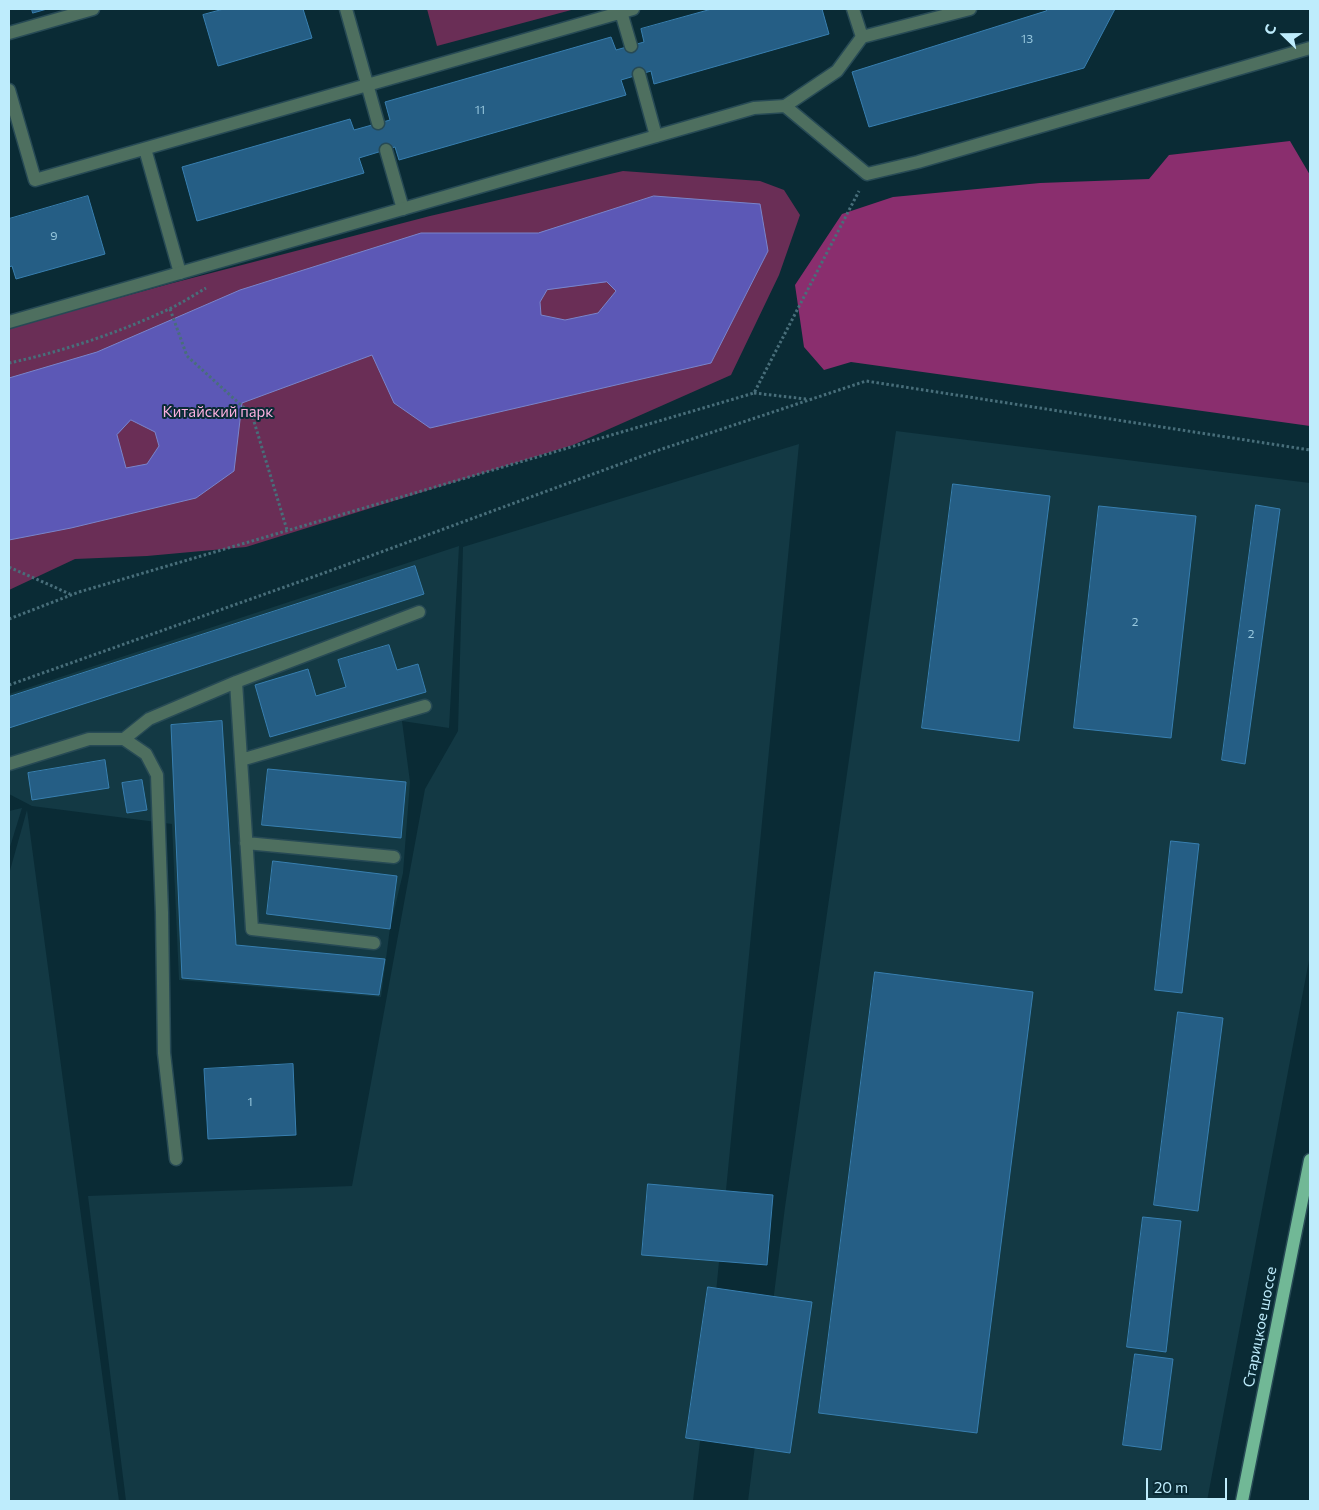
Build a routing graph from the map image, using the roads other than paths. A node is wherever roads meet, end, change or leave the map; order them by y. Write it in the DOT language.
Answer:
graph roads {
  1 [pos="93,9"];
  2 [pos="346,9"];
  3 [pos="853,9"];
  4 [pos="970,9"];
  5 [pos="627,10"];
  6 [pos="9,33"];
  7 [pos="862,37"];
  8 [pos="631,46"];
  9 [pos="1310,48"];
  10 [pos="639,74"];
  11 [pos="367,85"];
  12 [pos="10,98"];
  13 [pos="785,106"];
  14 [pos="378,123"];
  15 [pos="656,136"];
  16 [pos="145,149"];
  17 [pos="386,150"];
  18 [pos="403,209"];
  19 [pos="180,273"];
  20 [pos="9,322"];
  21 [pos="419,612"];
  22 [pos="236,682"];
  23 [pos="426,706"];
  24 [pos="124,739"];
  25 [pos="241,760"];
  26 [pos="9,764"];
  27 [pos="246,842"];
  28 [pos="394,857"];
  29 [pos="374,942"];
  30 [pos="176,1159"];
  31 [pos="1310,1160"];
  32 [pos="1242,1501"];
  1 -- 6 [label="street"];
  2 -- 11 [label="street"];
  3 -- 7 [label="street"];
  4 -- 7 [label="street"];
  5 -- 8 [label="street"];
  5 -- 11 [label="street"];
  7 -- 13 [label="street"];
  9 -- 13 [label="street"];
  10 -- 15 [label="street"];
  11 -- 14 [label="street"];
  11 -- 16 [label="street"];
  12 -- 16 [label="street"];
  13 -- 15 [label="street"];
  15 -- 18 [label="street"];
  16 -- 19 [label="street"];
  17 -- 18 [label="street"];
  18 -- 19 [label="street"];
  19 -- 20 [label="street"];
  21 -- 22 [label="street"];
  22 -- 24 [label="street"];
  22 -- 25 [label="street"];
  23 -- 25 [label="street"];
  24 -- 26 [label="street"];
  24 -- 30 [label="street"];
  25 -- 27 [label="street"];
  27 -- 28 [label="street"];
  27 -- 29 [label="street"];
  31 -- 32 [label="main road, Старицкое шоссе"];
}
